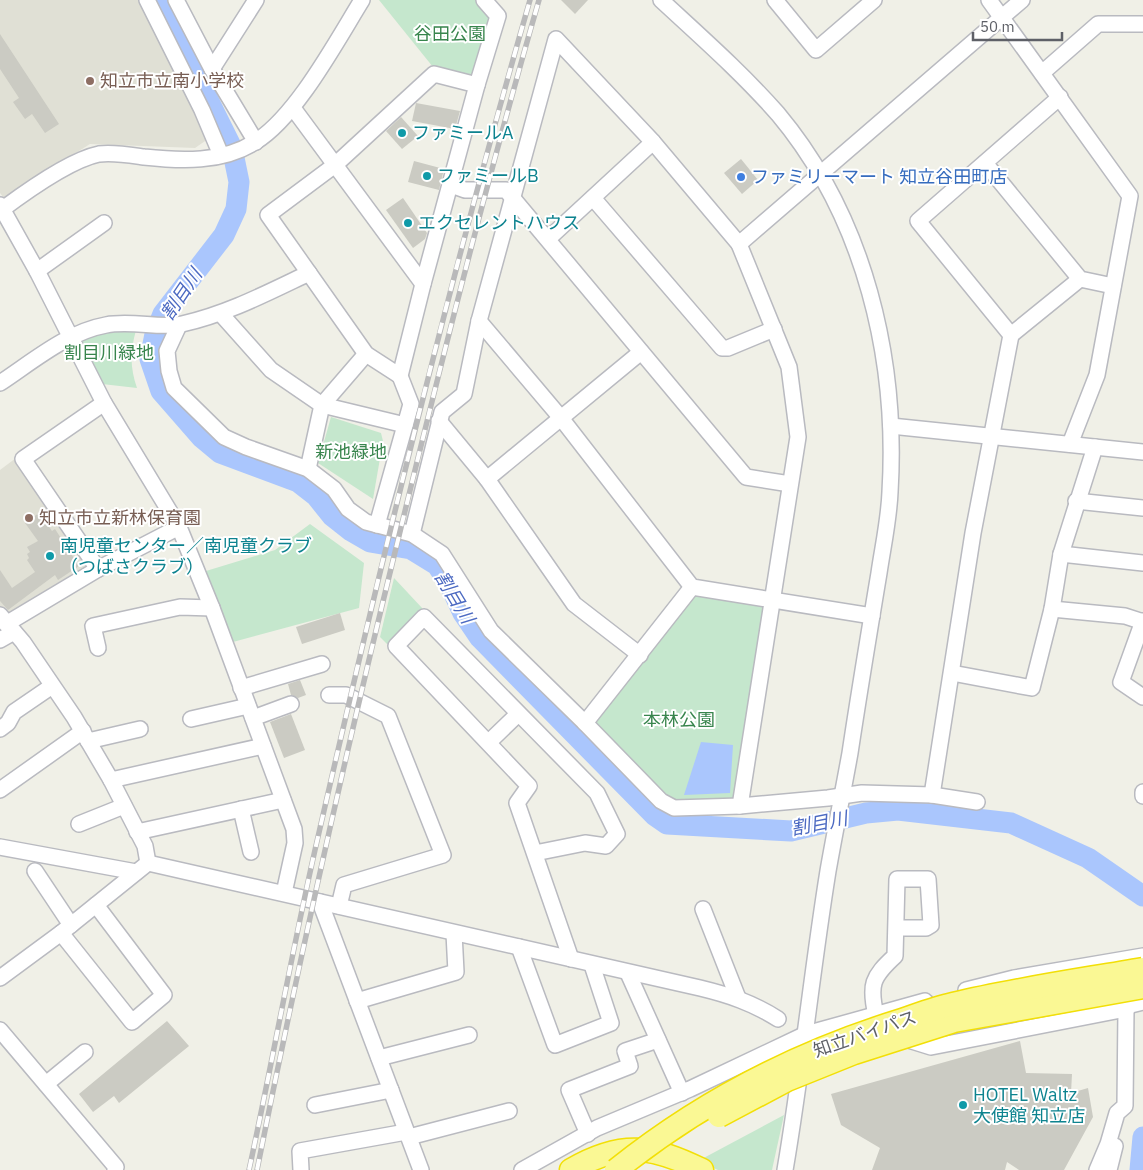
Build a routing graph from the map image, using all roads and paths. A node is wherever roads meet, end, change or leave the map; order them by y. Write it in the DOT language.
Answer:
graph roads {
  1 [pos="147,0"];
  2 [pos="176,0"];
  3 [pos="256,0"];
  4 [pos="484,0"];
  5 [pos="661,0"];
  6 [pos="775,0"];
  7 [pos="874,0"];
  8 [pos="989,0"];
  9 [pos="1022,0"];
  10 [pos="358,1"];
  11 [pos="1002,16"];
  12 [pos="1143,24"];
  13 [pos="212,69"];
  14 [pos="1042,73"];
  15 [pos="477,84"];
  16 [pos="1060,97"];
  17 [pos="293,108"];
  18 [pos="653,142"];
  19 [pos="250,145"];
  20 [pos="224,155"];
  21 [pos="985,163"];
  22 [pos="335,165"];
  23 [pos="820,175"];
  24 [pos="451,185"];
  25 [pos="593,198"];
  26 [pos="513,199"];
  27 [pos="1,208"];
  28 [pos="104,223"];
  29 [pos="548,239"];
  30 [pos="739,244"];
  31 [pos="37,271"];
  32 [pos="309,274"];
  33 [pos="1080,279"];
  34 [pos="422,284"];
  35 [pos="1113,286"];
  36 [pos="221,314"];
  37 [pos="480,321"];
  38 [pos="175,325"];
  39 [pos="774,328"];
  40 [pos="1011,335"];
  41 [pos="71,337"];
  42 [pos="641,352"];
  43 [pos="366,354"];
  44 [pos="400,376"];
  45 [pos="0,383"];
  46 [pos="104,403"];
  47 [pos="322,405"];
  48 [pos="561,418"];
  49 [pos="439,421"];
  50 [pos="405,425"];
  51 [pos="891,426"];
  52 [pos="993,436"];
  53 [pos="1070,444"];
  54 [pos="1095,447"];
  55 [pos="1143,452"];
  56 [pos="308,469"];
  57 [pos="487,479"];
  58 [pos="790,484"];
  59 [pos="1076,501"];
  60 [pos="1143,508"];
  61 [pos="377,525"];
  62 [pos="179,527"];
  63 [pos="412,534"];
  64 [pos="1061,554"];
  65 [pos="1143,563"];
  66 [pos="98,569"];
  67 [pos="692,587"];
  68 [pos="772,602"];
  69 [pos="212,608"];
  70 [pos="1052,610"];
  71 [pos="872,616"];
  72 [pos="1143,622"];
  73 [pos="7,624"];
  74 [pos="0,640"];
  75 [pos="98,648"];
  76 [pos="640,655"];
  77 [pos="322,664"];
  78 [pos="952,673"];
  79 [pos="52,686"];
  80 [pos="241,688"];
  81 [pos="329,695"];
  82 [pos="1143,697"];
  83 [pos="292,704"];
  84 [pos="250,712"];
  85 [pos="518,714"];
  86 [pos="191,719"];
  87 [pos="585,723"];
  88 [pos="0,728"];
  89 [pos="140,729"];
  90 [pos="86,736"];
  91 [pos="489,742"];
  92 [pos="263,746"];
  93 [pos="111,780"];
  94 [pos="0,790"];
  95 [pos="932,795"];
  96 [pos="842,799"];
  97 [pos="283,800"];
  98 [pos="977,802"];
  99 [pos="124,806"];
  100 [pos="740,806"];
  101 [pos="241,809"];
  102 [pos="79,824"];
  103 [pos="137,832"];
  104 [pos="0,846"];
  105 [pos="251,852"];
  106 [pos="536,853"];
  107 [pos="148,863"];
  108 [pos="35,871"];
  109 [pos="136,872"];
  110 [pos="284,893"];
  111 [pos="320,902"];
  112 [pos="96,905"];
  113 [pos="339,906"];
  114 [pos="703,909"];
  115 [pos="896,928"];
  116 [pos="66,929"];
  117 [pos="454,933"];
  118 [pos="519,947"];
  119 [pos="572,959"];
  120 [pos="1140,961"];
  121 [pos="592,965"];
  122 [pos="628,973"];
  123 [pos="0,978"];
  124 [pos="738,998"];
  125 [pos="357,1001"];
  126 [pos="1136,1001"];
  127 [pos="876,1015"];
  128 [pos="778,1019"];
  129 [pos="855,1022"];
  130 [pos="0,1030"];
  131 [pos="806,1034"];
  132 [pos="469,1035"];
  133 [pos="658,1040"];
  134 [pos="86,1052"];
  135 [pos="378,1058"];
  136 [pos="46,1084"];
  137 [pos="391,1090"];
  138 [pos="682,1093"];
  139 [pos="315,1105"];
  140 [pos="1125,1106"];
  141 [pos="509,1111"];
  142 [pos="407,1134"];
  143 [pos="588,1134"];
  144 [pos="115,1170"];
  145 [pos="301,1170"];
  146 [pos="421,1170"];
  147 [pos="522,1170"];
  148 [pos="571,1170"];
  149 [pos="616,1170"];
  150 [pos="640,1170"];
  151 [pos="702,1170"];
  152 [pos="785,1170"];
  153 [pos="1097,1170"];
  154 [pos="1109,1170"];
  1 -- 20 [label="street"];
  2 -- 13 [label="street"];
  3 -- 13 [label="street"];
  4 -- 15 [label="street"];
  5 -- 23 [label="street"];
  6 -- 7 [label="street"];
  8 -- 11 [label="street"];
  9 -- 11 [label="street"];
  10 -- 17 [label="street"];
  11 -- 14 [label="street"];
  11 -- 23 [label="street"];
  12 -- 14 [label="street"];
  13 -- 19 [label="street"];
  14 -- 16 [label="street"];
  15 -- 22 [label="street"];
  15 -- 24 [label="street"];
  16 -- 21 [label="street"];
  16 -- 35 [label="street"];
  17 -- 19 [label="street"];
  17 -- 22 [label="street"];
  18 -- 25 [label="street"];
  18 -- 26 [label="street"];
  18 -- 30 [label="street"];
  19 -- 20 [label="street"];
  20 -- 27 [label="street"];
  21 -- 33 [label="street"];
  21 -- 40 [label="street"];
  22 -- 32 [label="street"];
  22 -- 34 [label="street"];
  23 -- 30 [label="street"];
  23 -- 51 [label="street"];
  24 -- 26 [label="street"];
  24 -- 34 [label="street"];
  25 -- 29 [label="street"];
  25 -- 39 [label="street"];
  26 -- 29 [label="street"];
  26 -- 37 [label="street"];
  27 -- 31 [label="street"];
  28 -- 31 [label="street"];
  29 -- 42 [label="street"];
  30 -- 39 [label="street"];
  31 -- 41 [label="street"];
  32 -- 36 [label="street"];
  32 -- 43 [label="street"];
  33 -- 35 [label="street"];
  33 -- 40 [label="street"];
  34 -- 44 [label="street"];
  35 -- 53 [label="street"];
  36 -- 38 [label="street"];
  36 -- 47 [label="street"];
  37 -- 48 [label="street"];
  37 -- 49 [label="street"];
  38 -- 41 [label="street"];
  38 -- 56 [label="street"];
  39 -- 58 [label="street"];
  40 -- 52 [label="street"];
  41 -- 45 [label="street"];
  41 -- 46 [label="street"];
  42 -- 48 [label="street"];
  42 -- 58 [label="street"];
  43 -- 44 [label="street"];
  43 -- 47 [label="street"];
  44 -- 50 [label="street"];
  46 -- 62 [label="street"];
  46 -- 66 [label="street"];
  47 -- 50 [label="street"];
  47 -- 56 [label="street"];
  48 -- 57 [label="street"];
  48 -- 67 [label="street"];
  49 -- 57 [label="street"];
  49 -- 63 [label="street"];
  50 -- 61 [label="street"];
  51 -- 52 [label="street"];
  51 -- 71 [label="street"];
  52 -- 53 [label="street"];
  52 -- 78 [label="street"];
  53 -- 54 [label="street"];
  54 -- 55 [label="street"];
  54 -- 59 [label="street"];
  56 -- 61 [label="street"];
  57 -- 76 [label="street"];
  58 -- 68 [label="street"];
  59 -- 60 [label="street"];
  59 -- 64 [label="street"];
  61 -- 63 [label="street"];
  62 -- 66 [label="street"];
  62 -- 69 [label="street"];
  63 -- 87 [label="street"];
  64 -- 65 [label="street"];
  64 -- 70 [label="street"];
  66 -- 73 [label="street"];
  67 -- 68 [label="street"];
  67 -- 76 [label="street"];
  68 -- 71 [label="street"];
  68 -- 100 [label="street"];
  69 -- 75 [label="street"];
  69 -- 80 [label="street"];
  70 -- 72 [label="street"];
  70 -- 78 [label="street"];
  71 -- 96 [label="street"];
  72 -- 82 [label="street"];
  73 -- 74 [label="street"];
  73 -- 79 [label="street"];
  76 -- 87 [label="street"];
  77 -- 80 [label="street"];
  78 -- 95 [label="street"];
  79 -- 88 [label="street"];
  79 -- 90 [label="street"];
  80 -- 84 [label="street"];
  81 -- 113 [label="street"];
  83 -- 84 [label="street"];
  84 -- 86 [label="street"];
  84 -- 92 [label="street"];
  85 -- 91 [label="street"];
  85 -- 91 [label="street"];
  85 -- 106 [label="street"];
  87 -- 100 [label="street"];
  89 -- 90 [label="street"];
  90 -- 93 [label="street"];
  90 -- 94 [label="street"];
  91 -- 106 [label="street"];
  92 -- 93 [label="street"];
  92 -- 97 [label="street"];
  93 -- 99 [label="street"];
  95 -- 96 [label="street"];
  95 -- 98 [label="street"];
  96 -- 100 [label="street"];
  96 -- 131 [label="street"];
  97 -- 101 [label="street"];
  97 -- 110 [label="street"];
  99 -- 102 [label="street"];
  99 -- 103 [label="street"];
  101 -- 103 [label="street"];
  101 -- 105 [label="street"];
  103 -- 107 [label="street"];
  104 -- 109 [label="street"];
  106 -- 119 [label="street"];
  107 -- 109 [label="street"];
  107 -- 110 [label="street"];
  108 -- 116 [label="street"];
  109 -- 112 [label="street"];
  110 -- 111 [label="street"];
  111 -- 113 [label="street"];
  111 -- 125 [label="street"];
  112 -- 116 [label="street"];
  112 -- 116 [label="street"];
  113 -- 117 [label="street"];
  114 -- 124 [label="street"];
  115 -- 127 [label="street"];
  116 -- 123 [label="street"];
  117 -- 118 [label="street"];
  117 -- 125 [label="street"];
  118 -- 119 [label="street"];
  118 -- 121 [label="street"];
  119 -- 121 [label="street"];
  120 -- 127 [label="street"];
  120 -- 149 [label="highway, 知立バイパス, bridge"];
  121 -- 122 [label="street"];
  122 -- 124 [label="street"];
  122 -- 133 [label="street"];
  124 -- 128 [label="street"];
  125 -- 135 [label="street"];
  126 -- 129 [label="street"];
  126 -- 140 [label="street"];
  126 -- 150 [label="highway, 知立バイパス, bridge"];
  127 -- 129 [label="street"];
  129 -- 131 [label="street"];
  130 -- 136 [label="street"];
  131 -- 138 [label="street"];
  131 -- 152 [label="street"];
  132 -- 135 [label="street"];
  133 -- 138 [label="street"];
  133 -- 143 [label="street"];
  134 -- 136 [label="street"];
  135 -- 137 [label="street"];
  136 -- 144 [label="street"];
  137 -- 139 [label="street"];
  137 -- 142 [label="street"];
  138 -- 143 [label="street"];
  140 -- 153 [label="street"];
  140 -- 154 [label="street"];
  141 -- 142 [label="street"];
  142 -- 145 [label="street"];
  142 -- 146 [label="street"];
  143 -- 147 [label="street"];
  148 -- 151 [label="highway"];
}
